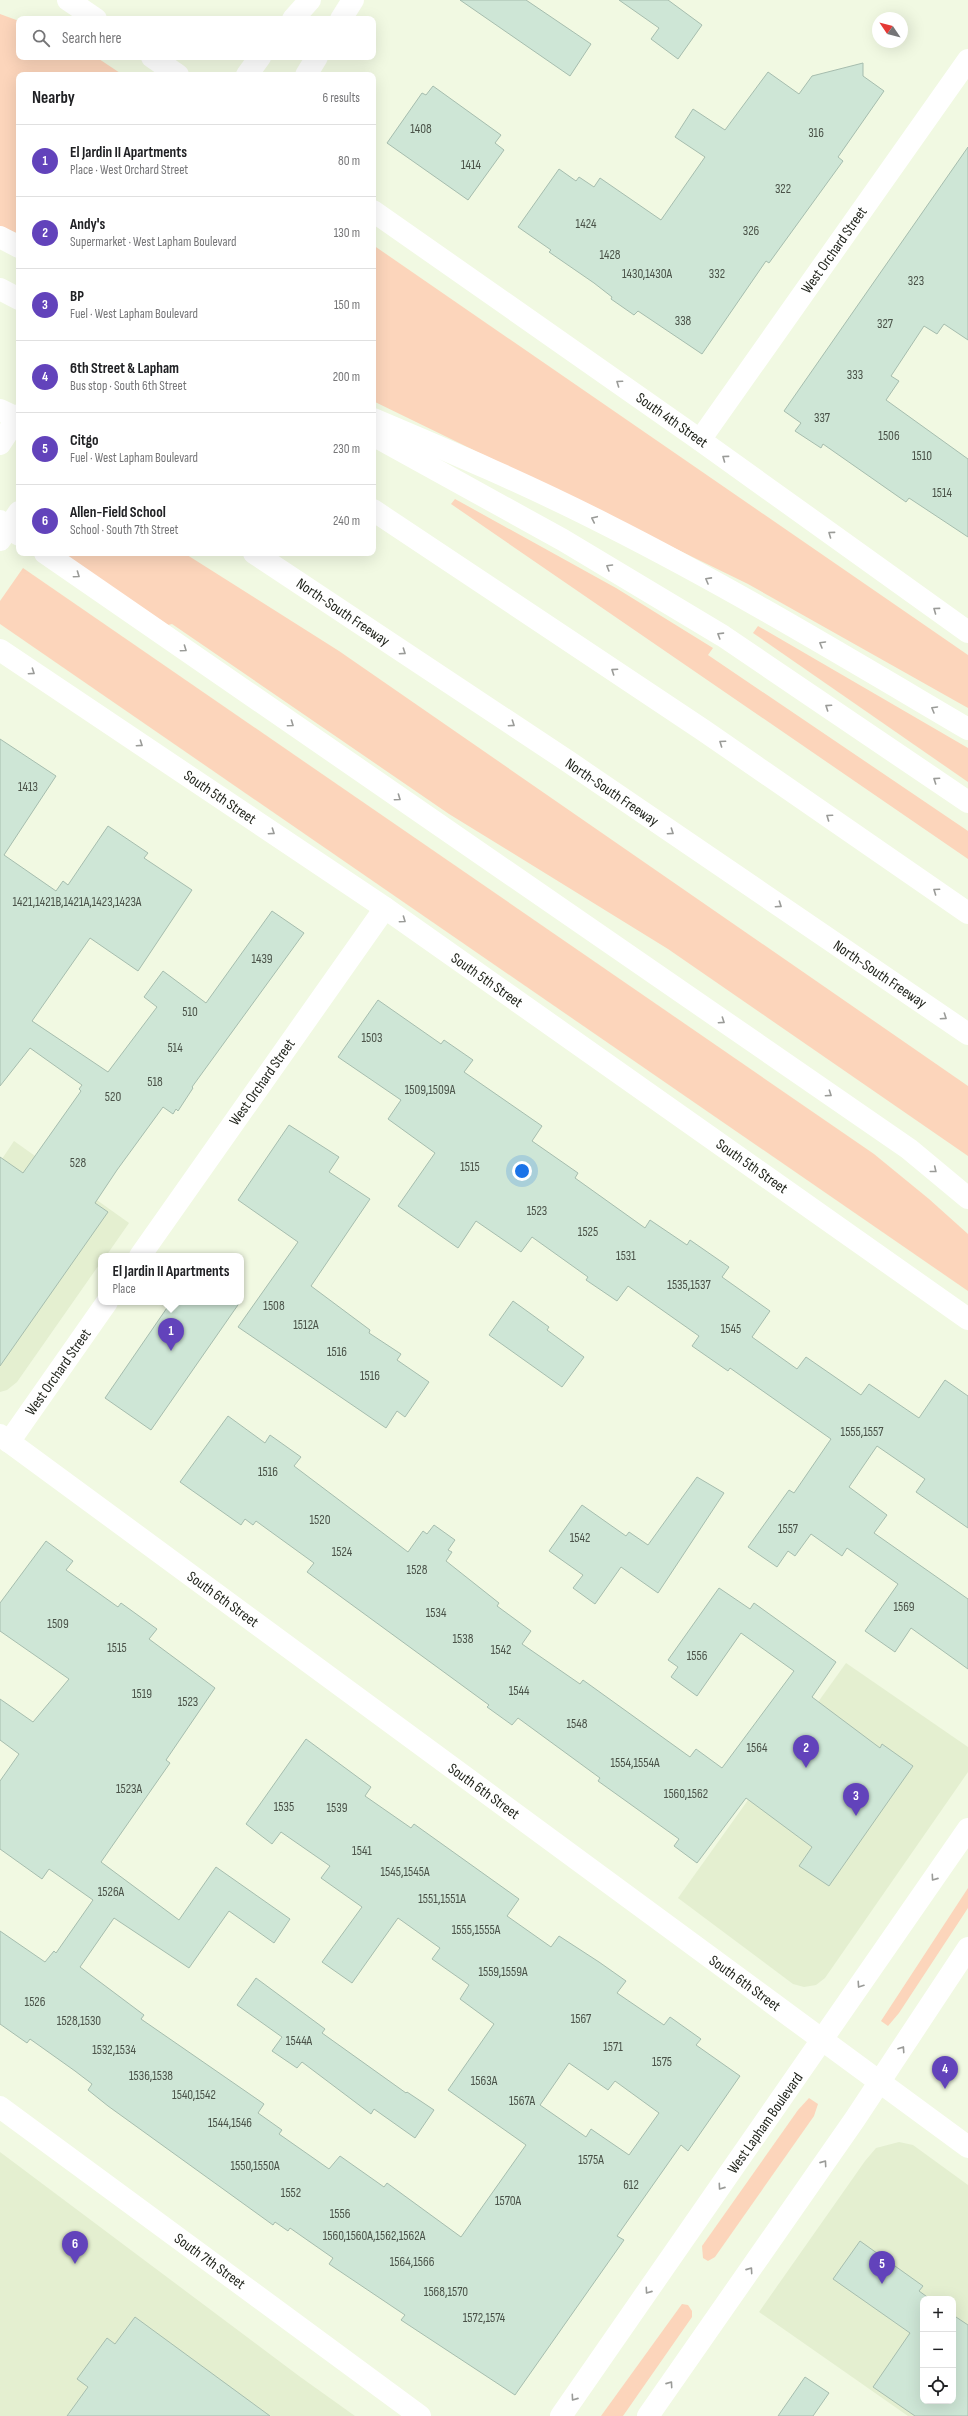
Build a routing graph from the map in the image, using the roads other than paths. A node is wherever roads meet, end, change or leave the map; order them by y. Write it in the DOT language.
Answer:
graph roads {
  1 [pos="68,0"];
  2 [pos="310,0"];
  3 [pos="353,0"];
  4 [pos="92,16"];
  5 [pos="296,16"];
  6 [pos="343,16"];
  7 [pos="156,60"];
  8 [pos="258,60"];
  9 [pos="315,60"];
  10 [pos="968,60"];
  11 [pos="174,72"];
  12 [pos="249,72"];
  13 [pos="308,72"];
  14 [pos="376,213"];
  15 [pos="0,237"];
  16 [pos="16,245"];
  17 [pos="0,289"];
  18 [pos="16,297"];
  19 [pos="0,410"];
  20 [pos="16,418"];
  21 [pos="16,420"];
  22 [pos="376,420"];
  23 [pos="376,437"];
  24 [pos="700,440"];
  25 [pos="0,444"];
  26 [pos="376,512"];
  27 [pos="16,516"];
  28 [pos="0,522"];
  29 [pos="16,533"];
  30 [pos="0,540"];
  31 [pos="49,556"];
  32 [pos="259,556"];
  33 [pos="968,632"];
  34 [pos="0,650"];
  35 [pos="968,728"];
  36 [pos="968,802"];
  37 [pos="385,908"];
  38 [pos="968,913"];
  39 [pos="968,1034"];
  40 [pos="968,1198"];
  41 [pos="142,1253"];
  42 [pos="105,1305"];
  43 [pos="968,1319"];
  44 [pos="4,1438"];
  45 [pos="968,1830"];
  46 [pos="968,1948"];
  47 [pos="822,2039"];
  48 [pos="880,2081"];
  49 [pos="0,2107"];
  50 [pos="968,2147"];
  51 [pos="420,2416"];
  52 [pos="561,2416"];
  53 [pos="648,2416"];
  1 -- 4 [label="main road"];
  2 -- 5 [label="main road"];
  3 -- 6 [label="main road"];
  7 -- 11 [label="main road"];
  8 -- 12 [label="main road"];
  9 -- 13 [label="main road"];
  10 -- 24 [label="main road, West Orchard Street"];
  24 -- 14 [label="main road, South 4th Street, one-way"];
  15 -- 16 [label="main road"];
  17 -- 18 [label="main road"];
  19 -- 20 [label="main road"];
  21 -- 25 [label="main road"];
  35 -- 22 [label="main road, one-way"];
  36 -- 23 [label="main road, one-way"];
  33 -- 24 [label="main road, South 4th Street, one-way"];
  38 -- 26 [label="main road, one-way"];
  27 -- 30 [label="main road"];
  28 -- 29 [label="main road"];
  31 -- 40 [label="main road, one-way"];
  32 -- 39 [label="main road, North-South Freeway, one-way"];
  34 -- 37 [label="main road, South 5th Street, one-way"];
  37 -- 41 [label="main road, West Orchard Street"];
  37 -- 43 [label="main road, South 5th Street, one-way"];
  42 -- 44 [label="main road, West Orchard Street"];
  44 -- 47 [label="main road, South 6th Street"];
  45 -- 47 [label="main road, West Lapham Boulevard, one-way"];
  48 -- 46 [label="main road, one-way"];
  47 -- 48 [label="main road, South 6th Street"];
  47 -- 52 [label="main road, West Lapham Boulevard, one-way"];
  48 -- 50 [label="main road, South 6th Street"];
  53 -- 48 [label="main road, one-way"];
  49 -- 51 [label="main road, South 7th Street"];
}
